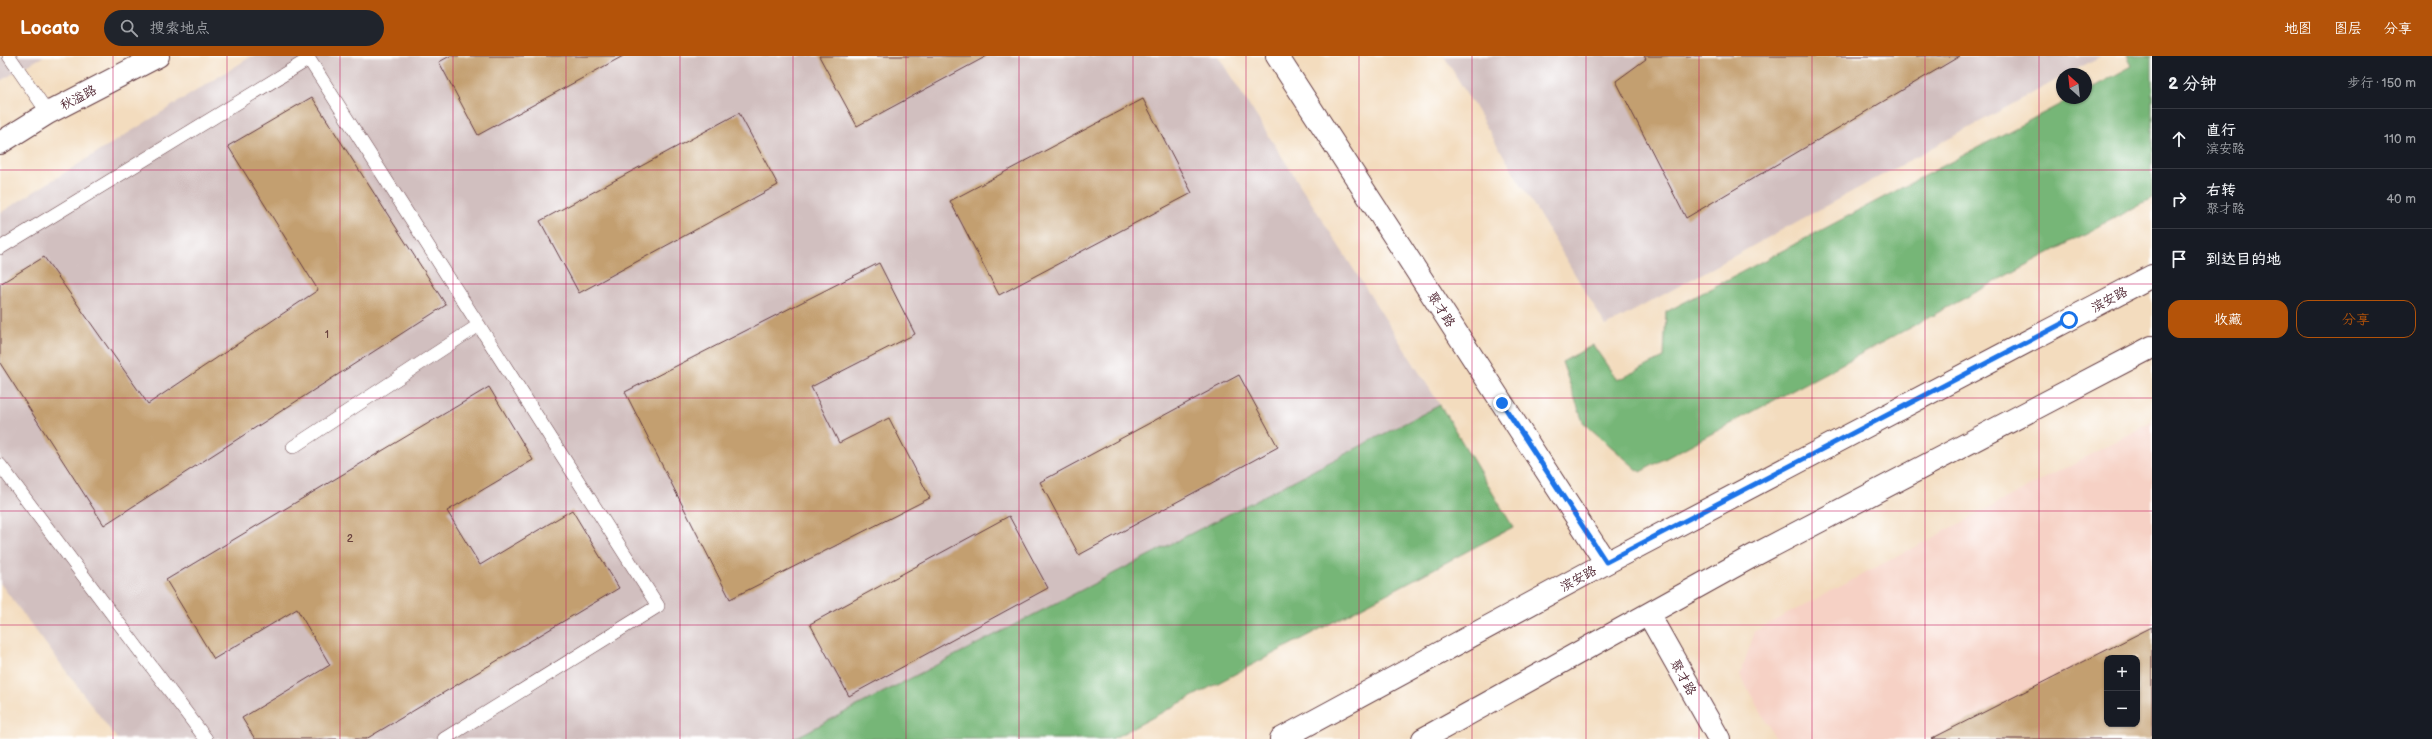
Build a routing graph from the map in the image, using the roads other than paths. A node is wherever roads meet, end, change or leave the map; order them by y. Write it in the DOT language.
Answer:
graph roads {
  1 [pos="9,56"];
  2 [pos="158,56"];
  3 [pos="1277,56"];
  4 [pos="308,58"];
  5 [pos="48,113"];
  6 [pos="0,143"];
  7 [pos="0,248"];
  8 [pos="2152,276"];
  9 [pos="479,325"];
  10 [pos="2152,347"];
  11 [pos="293,446"];
  12 [pos="0,465"];
  13 [pos="1606,562"];
  14 [pos="1649,615"];
  15 [pos="206,739"];
  16 [pos="444,739"];
  17 [pos="1281,739"];
  18 [pos="1423,739"];
  19 [pos="1720,739"];
  1 -- 5 [label="lane"];
  2 -- 5 [label="main road, 秋溢路"];
  3 -- 13 [label="main road, 聚才路"];
  4 -- 7 [label="lane"];
  4 -- 9 [label="lane"];
  5 -- 6 [label="main road, 秋溢路"];
  8 -- 13 [label="main road, 滨安路"];
  9 -- 11 [label="lane"];
  9 -- 16 [label="lane"];
  10 -- 14 [label="main road"];
  12 -- 15 [label="lane"];
  13 -- 17 [label="main road, 滨安路"];
  14 -- 18 [label="main road"];
  14 -- 19 [label="main road, 聚才路"];
}
